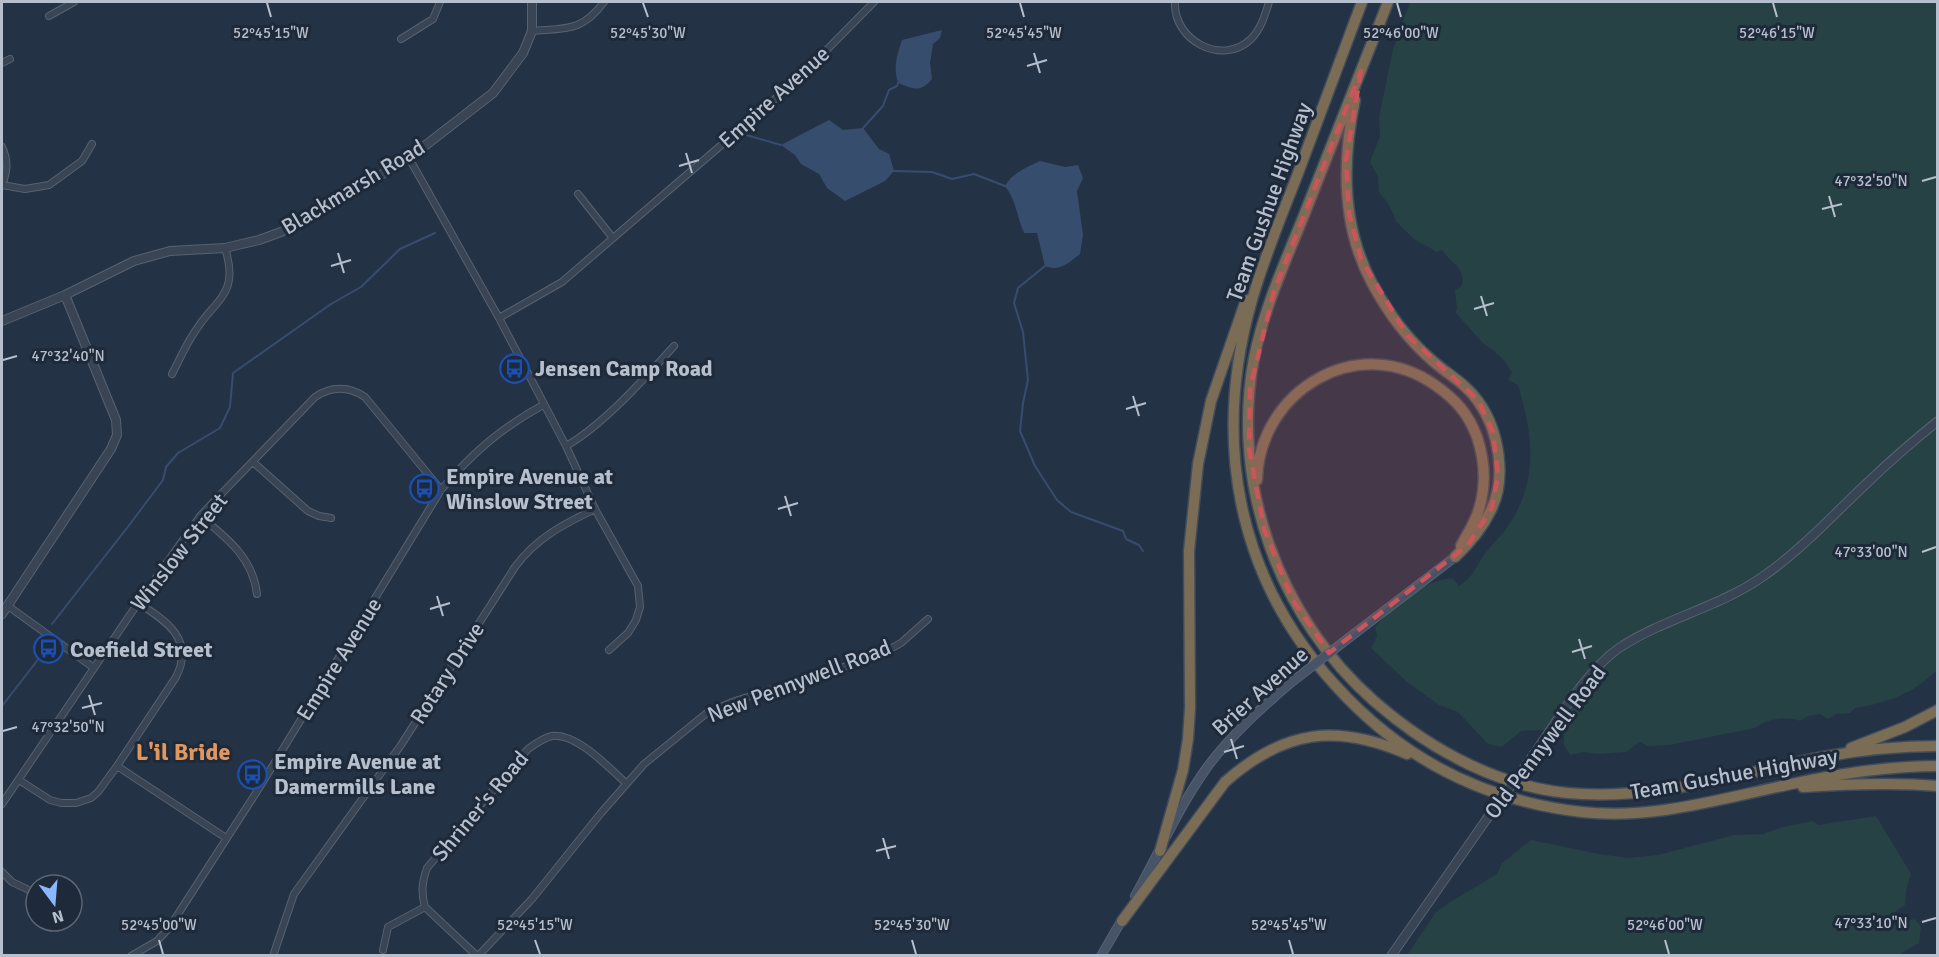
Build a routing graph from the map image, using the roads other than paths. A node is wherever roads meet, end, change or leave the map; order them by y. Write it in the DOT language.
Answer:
graph roads {
  1 [pos="74,2"];
  2 [pos="440,2"];
  3 [pos="532,2"];
  4 [pos="604,2"];
  5 [pos="874,2"];
  6 [pos="1175,2"];
  7 [pos="1269,2"];
  8 [pos="1362,2"];
  9 [pos="1388,2"];
  10 [pos="49,16"];
  11 [pos="532,31"];
  12 [pos="401,39"];
  13 [pos="10,59"];
  14 [pos="2,63"];
  15 [pos="1361,70"];
  16 [pos="92,144"];
  17 [pos="2,147"];
  18 [pos="409,158"];
  19 [pos="2,185"];
  20 [pos="578,194"];
  21 [pos="612,237"];
  22 [pos="225,248"];
  23 [pos="1267,253"];
  24 [pos="65,295"];
  25 [pos="499,318"];
  26 [pos="2,321"];
  27 [pos="674,346"];
  28 [pos="172,374"];
  29 [pos="543,405"];
  30 [pos="1938,421"];
  31 [pos="566,446"];
  32 [pos="253,462"];
  33 [pos="441,490"];
  34 [pos="1257,499"];
  35 [pos="595,509"];
  36 [pos="200,516"];
  37 [pos="331,518"];
  38 [pos="1455,557"];
  39 [pos="257,594"];
  40 [pos="138,603"];
  41 [pos="8,606"];
  42 [pos="2,614"];
  43 [pos="928,619"];
  44 [pos="609,650"];
  45 [pos="94,668"];
  46 [pos="1938,710"];
  47 [pos="1938,747"];
  48 [pos="1825,757"];
  49 [pos="117,766"];
  50 [pos="1938,766"];
  51 [pos="1439,768"];
  52 [pos="19,780"];
  53 [pos="626,783"];
  54 [pos="1938,786"];
  55 [pos="1758,791"];
  56 [pos="2,804"];
  57 [pos="226,838"];
  58 [pos="1160,851"];
  59 [pos="2,872"];
  60 [pos="24,888"];
  61 [pos="425,907"];
  62 [pos="1122,921"];
  63 [pos="383,950"];
  64 [pos="131,956"];
  65 [pos="273,956"];
  66 [pos="478,956"];
  67 [pos="1101,956"];
  68 [pos="1392,956"];
  1 -- 10 [label="street"];
  2 -- 12 [label="street"];
  3 -- 11 [label="street, Blackmarsh Road"];
  4 -- 11 [label="street"];
  5 -- 21 [label="street, Empire Avenue"];
  6 -- 7 [label="street"];
  8 -- 23 [label="highway, Team Gushue Highway"];
  9 -- 15 [label="highway, Team Gushue Highway"];
  11 -- 18 [label="street, Blackmarsh Road"];
  13 -- 14 [label="street"];
  15 -- 34 [label="highway, Team Gushue Highway"];
  15 -- 38 [label="highway"];
  16 -- 19 [label="street"];
  17 -- 19 [label="street"];
  18 -- 22 [label="street, Blackmarsh Road"];
  18 -- 25 [label="street"];
  20 -- 21 [label="street"];
  21 -- 25 [label="street, Empire Avenue"];
  22 -- 24 [label="street, Blackmarsh Road"];
  22 -- 28 [label="street"];
  23 -- 51 [label="highway, Team Gushue Highway"];
  23 -- 58 [label="highway"];
  24 -- 26 [label="street, Blackmarsh Road"];
  24 -- 41 [label="street"];
  25 -- 29 [label="street"];
  27 -- 31 [label="street"];
  29 -- 31 [label="street"];
  29 -- 33 [label="street, Empire Avenue"];
  30 -- 68 [label="street, Old Pennywell Road, bridge"];
  31 -- 35 [label="street"];
  32 -- 33 [label="street, Winslow Street"];
  32 -- 36 [label="street, Winslow Street"];
  32 -- 37 [label="street"];
  33 -- 57 [label="street, Empire Avenue"];
  34 -- 38 [label="highway"];
  34 -- 48 [label="highway, Team Gushue Highway"];
  35 -- 44 [label="street"];
  35 -- 65 [label="street, Rotary Drive"];
  36 -- 39 [label="street"];
  36 -- 40 [label="street, Winslow Street"];
  38 -- 58 [label="main road, Brier Avenue, bridge"];
  40 -- 45 [label="street, Winslow Street"];
  40 -- 49 [label="street"];
  41 -- 42 [label="street"];
  41 -- 45 [label="street"];
  43 -- 53 [label="street, New Pennywell Road"];
  45 -- 52 [label="street, Winslow Street"];
  46 -- 48 [label="highway"];
  47 -- 48 [label="highway, Team Gushue Highway"];
  49 -- 52 [label="street"];
  49 -- 57 [label="street"];
  50 -- 55 [label="highway, Team Gushue Highway"];
  51 -- 55 [label="highway, Team Gushue Highway"];
  51 -- 62 [label="highway"];
  52 -- 56 [label="street, Winslow Street"];
  53 -- 61 [label="street, Shriner's Road"];
  53 -- 66 [label="street, New Pennywell Road"];
  54 -- 55 [label="highway"];
  57 -- 64 [label="street, Empire Avenue"];
  58 -- 62 [label="main road, Brier Avenue"];
  59 -- 60 [label="street"];
  61 -- 63 [label="street"];
  61 -- 66 [label="street"];
  62 -- 67 [label="main road, Brier Avenue"];
}
